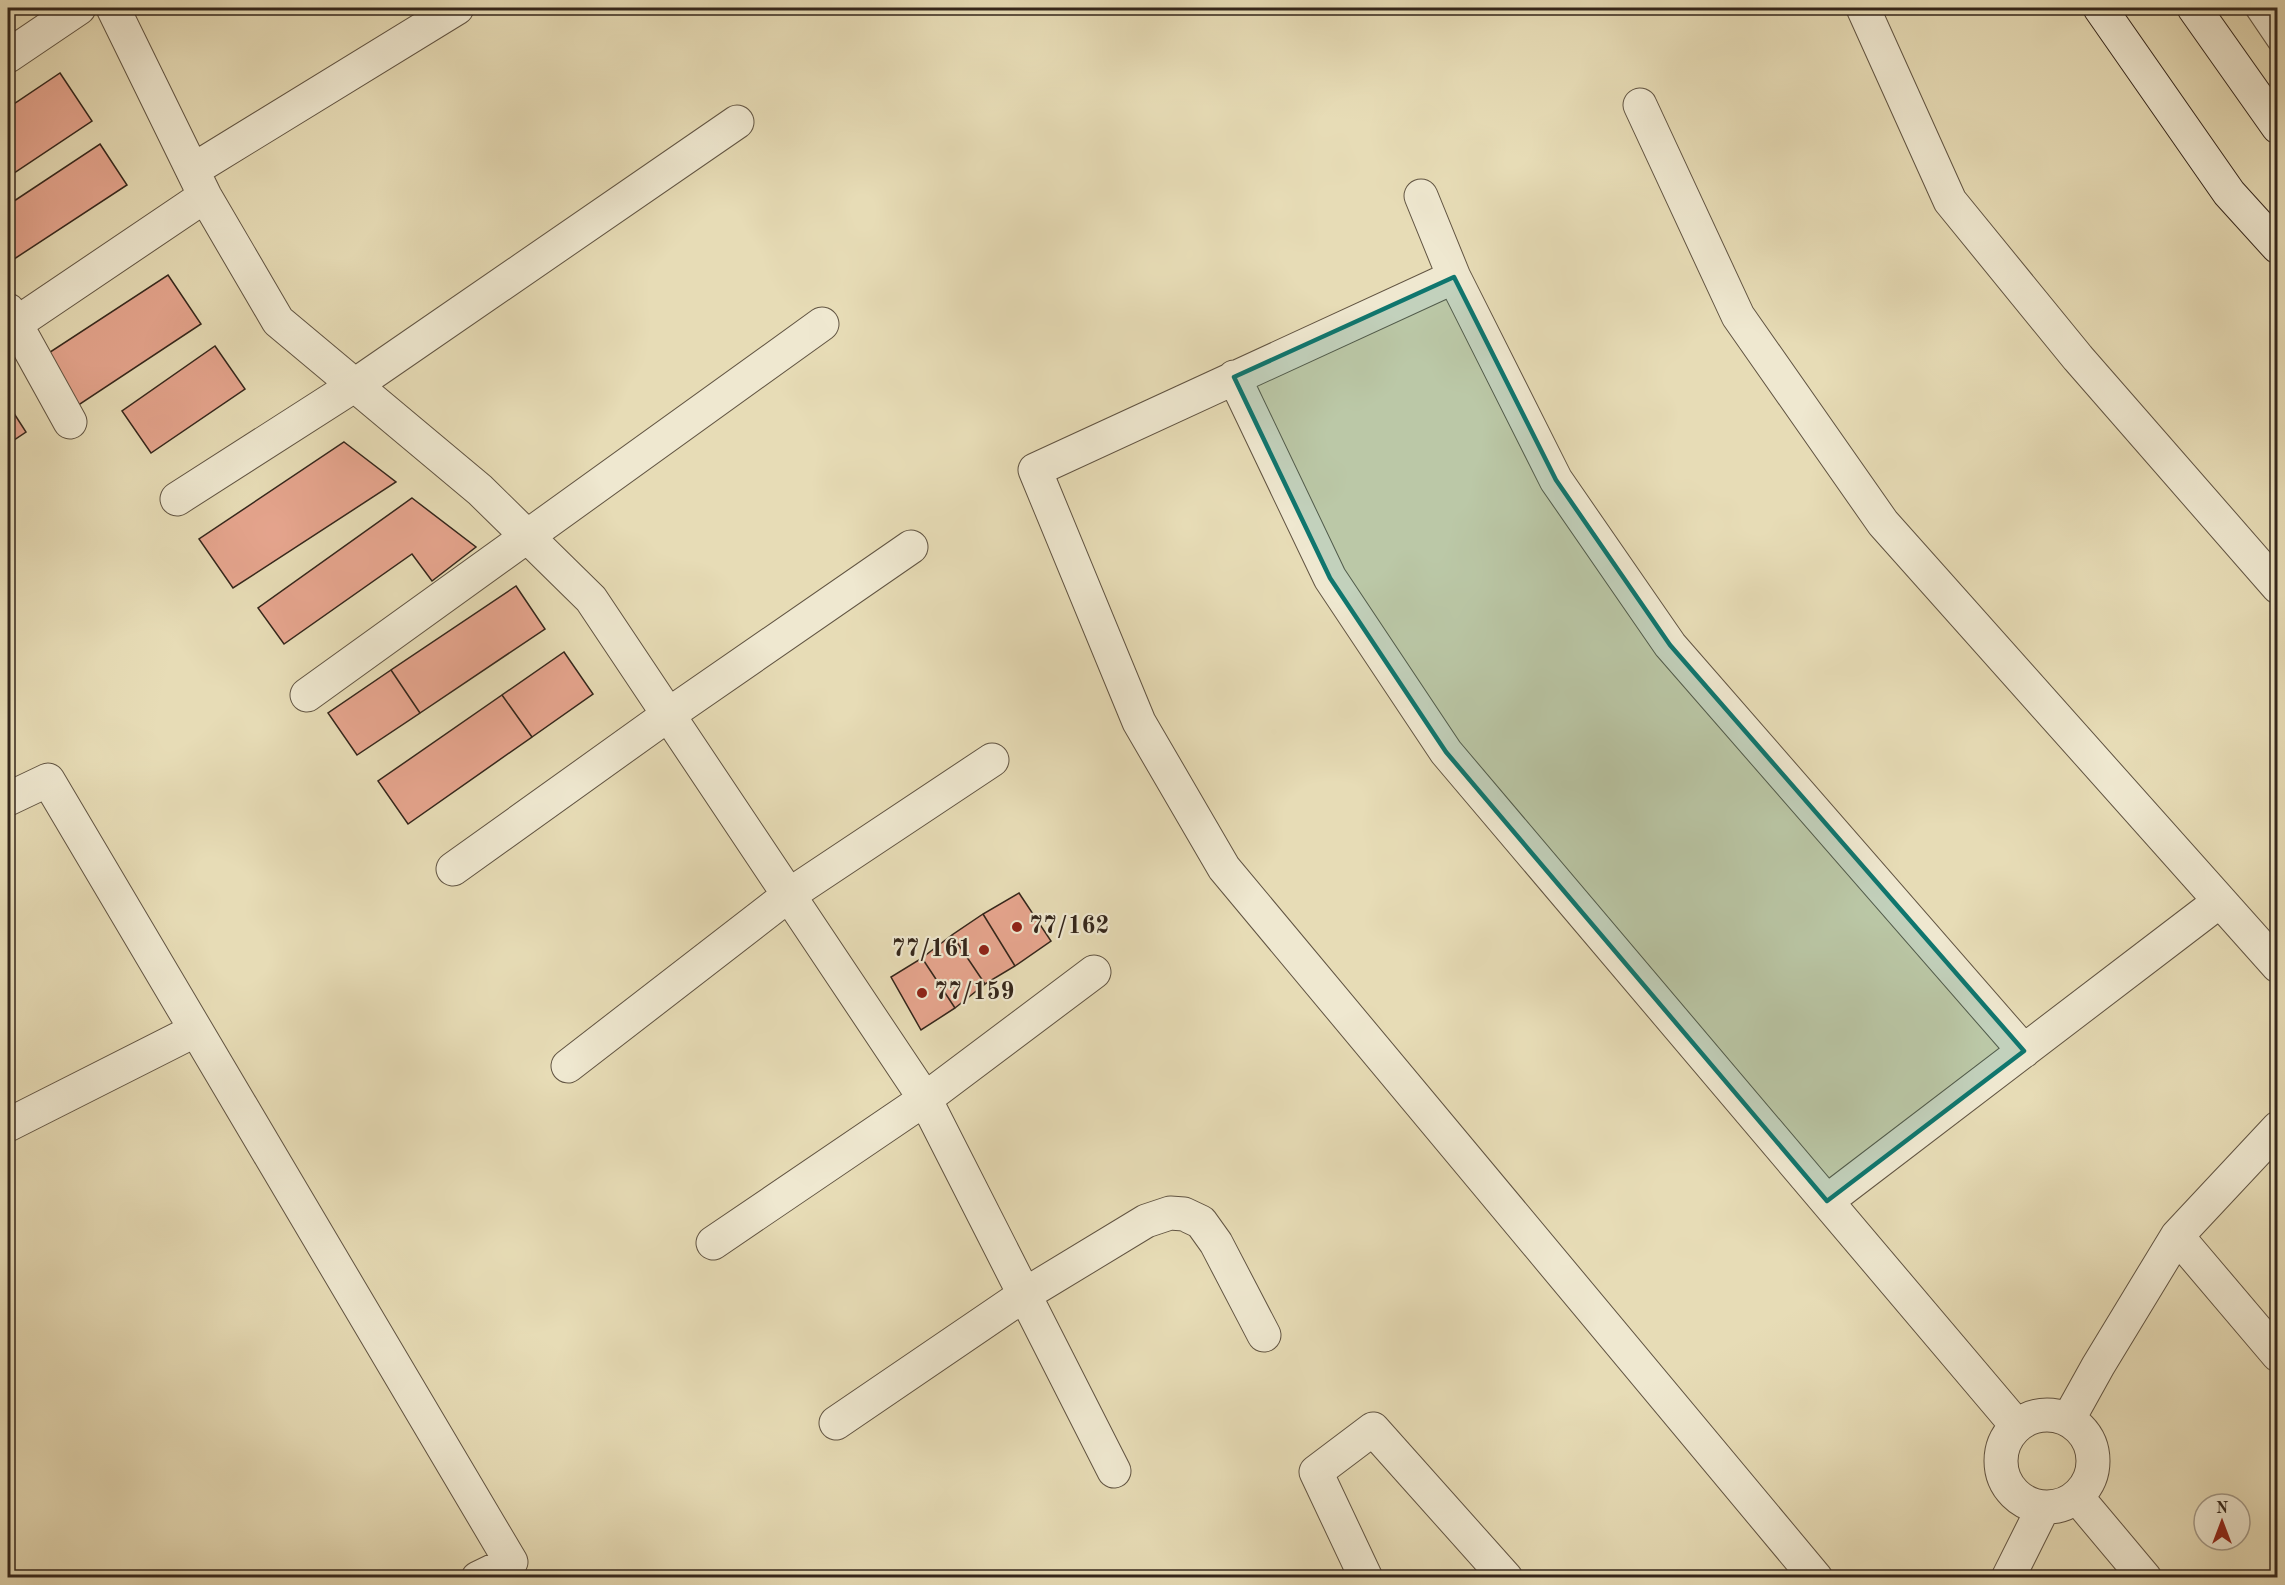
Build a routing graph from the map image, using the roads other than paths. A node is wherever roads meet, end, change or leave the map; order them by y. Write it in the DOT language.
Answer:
graph roads {
  1 [pos="79,8"];
  2 [pos="113,8"];
  3 [pos="457,8"];
  4 [pos="1863,8"];
  5 [pos="2100,8"];
  6 [pos="2194,8"];
  7 [pos="2255,8"];
  8 [pos="2277,42"];
  9 [pos="8,56"];
  10 [pos="1640,105"];
  11 [pos="737,122"];
  12 [pos="2277,127"];
  13 [pos="199,183"];
  14 [pos="1421,196"];
  15 [pos="2277,247"];
  16 [pos="1454,277"];
  17 [pos="10,321"];
  18 [pos="822,324"];
  19 [pos="1234,377"];
  20 [pos="355,385"];
  21 [pos="70,422"];
  22 [pos="177,499"];
  23 [pos="526,535"];
  24 [pos="911,547"];
  25 [pos="2277,587"];
  26 [pos="307,695"];
  27 [pos="668,715"];
  28 [pos="992,760"];
  29 [pos="8,799"];
  30 [pos="453,869"];
  31 [pos="789,895"];
  32 [pos="2220,901"];
  33 [pos="2277,966"];
  34 [pos="1094,972"];
  35 [pos="196,1030"];
  36 [pos="2024,1051"];
  37 [pos="568,1066"];
  38 [pos="925,1099"];
  39 [pos="8,1125"];
  40 [pos="2277,1128"];
  41 [pos="1827,1202"];
  42 [pos="2177,1236"];
  43 [pos="713,1243"];
  44 [pos="1024,1295"];
  45 [pos="1264,1335"];
  46 [pos="2277,1355"];
  47 [pos="2068,1420"];
  48 [pos="836,1423"];
  49 [pos="2017,1426"];
  50 [pos="1114,1471"];
  51 [pos="2077,1497"];
  52 [pos="2043,1508"];
  53 [pos="478,1578"];
  54 [pos="1366,1578"];
  55 [pos="1506,1578"];
  56 [pos="1816,1578"];
  57 [pos="2008,1578"];
  58 [pos="2145,1578"];
  1 -- 9 [label="street"];
  2 -- 13 [label="street"];
  3 -- 13 [label="street"];
  4 -- 25 [label="street"];
  5 -- 15 [label="street"];
  6 -- 12 [label="street"];
  7 -- 8 [label="lane"];
  10 -- 32 [label="street"];
  11 -- 20 [label="street"];
  13 -- 17 [label="street"];
  13 -- 20 [label="street"];
  14 -- 16 [label="street"];
  16 -- 19 [label="street"];
  16 -- 36 [label="street"];
  17 -- 21 [label="street"];
  18 -- 23 [label="street"];
  19 -- 41 [label="street"];
  19 -- 56 [label="street"];
  20 -- 22 [label="street"];
  20 -- 23 [label="street"];
  23 -- 26 [label="street"];
  23 -- 27 [label="street"];
  24 -- 27 [label="street"];
  27 -- 30 [label="street"];
  27 -- 31 [label="street"];
  28 -- 31 [label="street"];
  29 -- 35 [label="street"];
  31 -- 37 [label="street"];
  31 -- 38 [label="street"];
  32 -- 33 [label="street"];
  32 -- 36 [label="street"];
  34 -- 38 [label="street"];
  35 -- 39 [label="street"];
  35 -- 53 [label="street"];
  36 -- 41 [label="street"];
  38 -- 43 [label="street"];
  38 -- 44 [label="street"];
  40 -- 42 [label="street"];
  41 -- 49 [label="street"];
  42 -- 46 [label="street"];
  42 -- 47 [label="street"];
  44 -- 45 [label="street"];
  44 -- 48 [label="street"];
  44 -- 50 [label="street"];
  47 -- 49 [label="street"];
  47 -- 51 [label="street"];
  49 -- 52 [label="street"];
  51 -- 52 [label="street"];
  51 -- 58 [label="street"];
  52 -- 57 [label="street"];
  54 -- 55 [label="street"];
}
